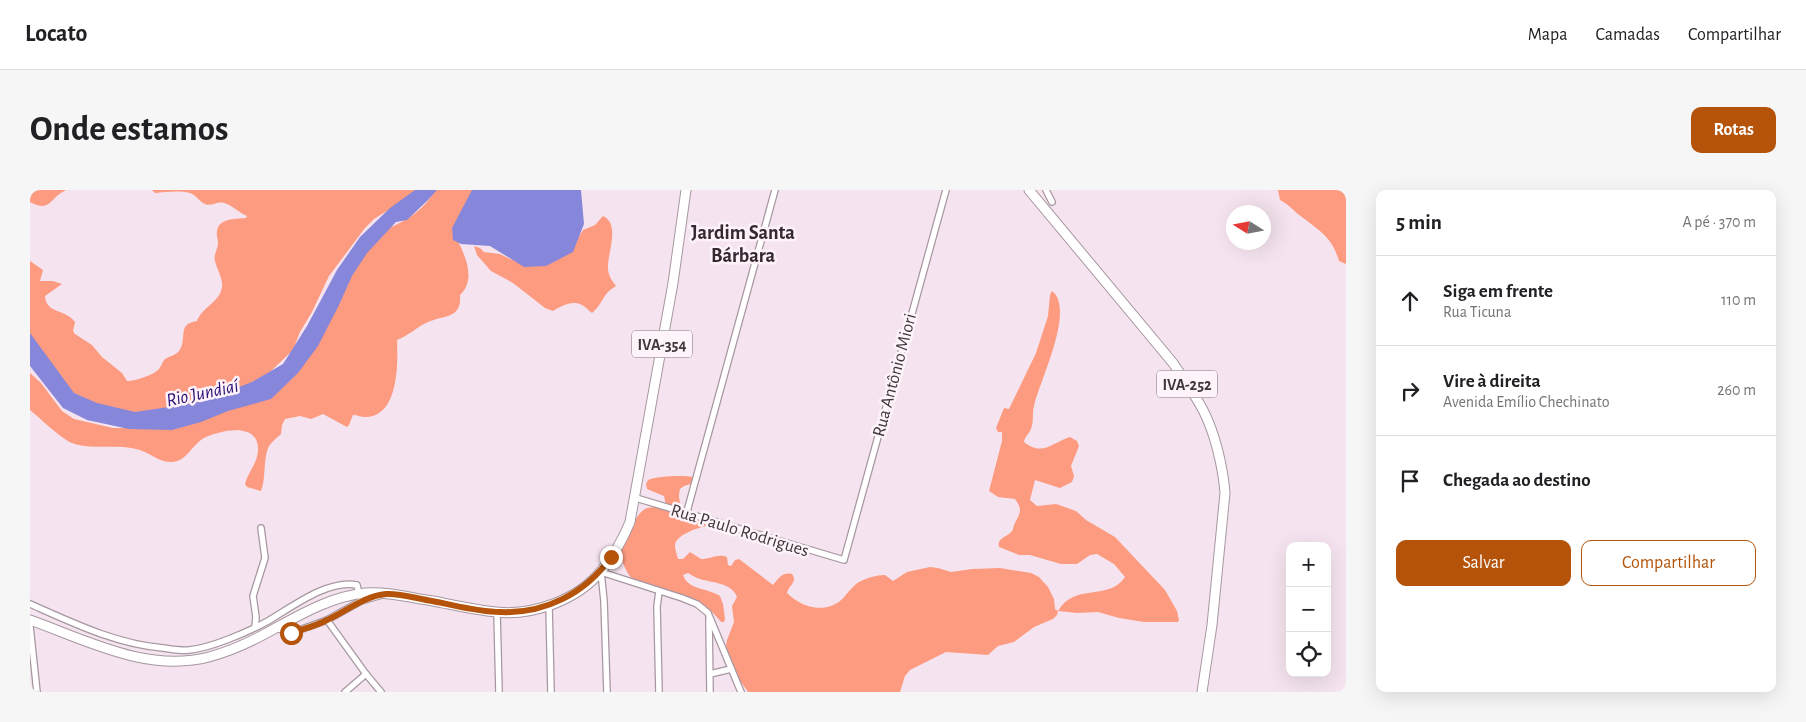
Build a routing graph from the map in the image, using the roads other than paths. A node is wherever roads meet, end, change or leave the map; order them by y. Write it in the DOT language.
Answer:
graph roads {
  1 [pos="686,190"];
  2 [pos="775,190"];
  3 [pos="946,190"];
  4 [pos="1029,190"];
  5 [pos="1046,190"];
  6 [pos="1052,202"];
  7 [pos="636,498"];
  8 [pos="686,515"];
  9 [pos="261,528"];
  10 [pos="844,560"];
  11 [pos="601,572"];
  12 [pos="659,591"];
  13 [pos="359,594"];
  14 [pos="387,594"];
  15 [pos="30,604"];
  16 [pos="549,605"];
  17 [pos="497,612"];
  18 [pos="708,613"];
  19 [pos="30,620"];
  20 [pos="327,620"];
  21 [pos="30,626"];
  22 [pos="255,627"];
  23 [pos="276,628"];
  24 [pos="730,670"];
  25 [pos="366,674"];
  26 [pos="710,674"];
  27 [pos="37,692"];
  28 [pos="345,692"];
  29 [pos="381,692"];
  30 [pos="499,692"];
  31 [pos="551,692"];
  32 [pos="606,692"];
  33 [pos="658,692"];
  34 [pos="710,692"];
  35 [pos="741,692"];
  36 [pos="1202,692"];
  1 -- 7 [label="main road, IVA-354"];
  2 -- 8 [label="street"];
  3 -- 10 [label="street, Rua Antônio Miori"];
  4 -- 36 [label="main road, IVA-252"];
  5 -- 6 [label="street"];
  7 -- 8 [label="street, Rua Paulo Rodrigues"];
  7 -- 11 [label="main road, IVA-354"];
  8 -- 10 [label="street, Rua Paulo Rodrigues"];
  9 -- 22 [label="street"];
  11 -- 12 [label="street"];
  11 -- 16 [label="main road, IVA-354"];
  11 -- 32 [label="street"];
  12 -- 18 [label="street"];
  12 -- 33 [label="street"];
  13 -- 14 [label="main road, IVA-354"];
  13 -- 22 [label="street"];
  13 -- 23 [label="main road, IVA-354"];
  14 -- 17 [label="main road, IVA-354"];
  14 -- 20 [label="street"];
  15 -- 22 [label="street"];
  16 -- 17 [label="main road, IVA-354"];
  16 -- 31 [label="street"];
  17 -- 30 [label="street"];
  18 -- 24 [label="street"];
  18 -- 26 [label="street"];
  19 -- 23 [label="main road, IVA-354"];
  20 -- 23 [label="street"];
  20 -- 25 [label="street"];
  21 -- 27 [label="street"];
  24 -- 26 [label="street"];
  24 -- 35 [label="street"];
  25 -- 28 [label="street"];
  25 -- 29 [label="street"];
  26 -- 34 [label="street"];
}
